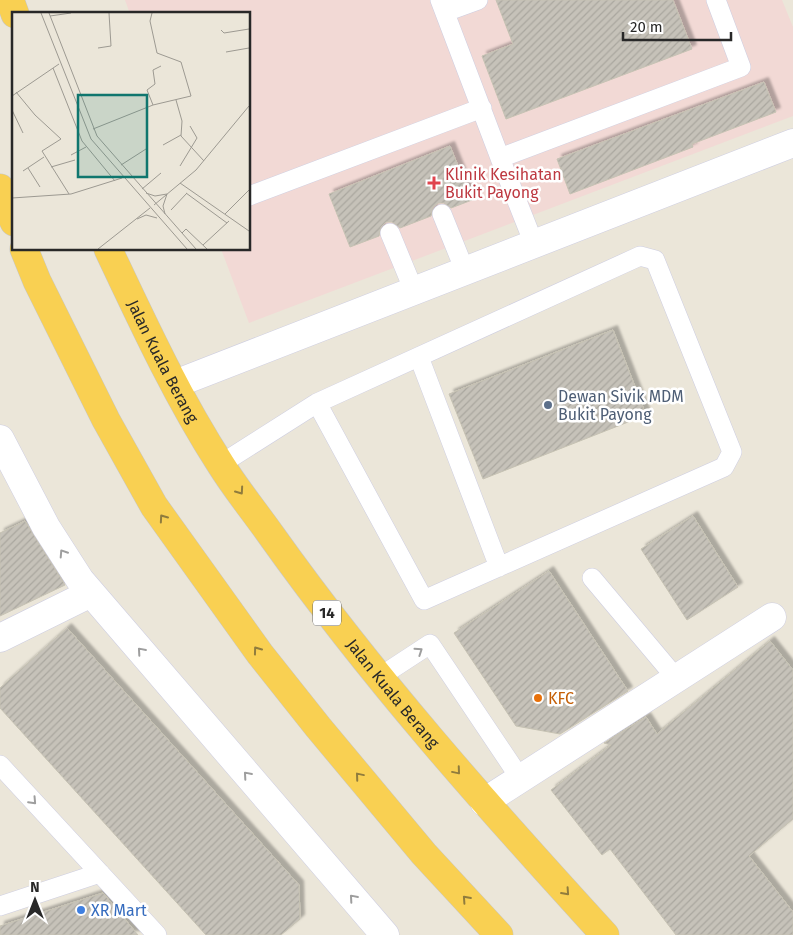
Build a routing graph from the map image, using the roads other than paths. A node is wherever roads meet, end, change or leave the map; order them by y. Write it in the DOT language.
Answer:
graph roads {
  1 [pos="10,0"];
  2 [pos="478,0"];
  3 [pos="716,0"];
  4 [pos="442,6"];
  5 [pos="14,12"];
  6 [pos="482,108"];
  7 [pos="793,143"];
  8 [pos="500,158"];
  9 [pos="0,188"];
  10 [pos="250,196"];
  11 [pos="442,214"];
  12 [pos="12,217"];
  13 [pos="390,233"];
  14 [pos="534,244"];
  15 [pos="24,250"];
  16 [pos="109,250"];
  17 [pos="464,271"];
  18 [pos="414,291"];
  19 [pos="419,357"];
  20 [pos="175,384"];
  21 [pos="316,403"];
  22 [pos="0,438"];
  23 [pos="221,464"];
  24 [pos="499,567"];
  25 [pos="592,578"];
  26 [pos="91,593"];
  27 [pos="772,617"];
  28 [pos="0,638"];
  29 [pos="378,678"];
  30 [pos="676,678"];
  31 [pos="0,766"];
  32 [pos="520,778"];
  33 [pos="484,802"];
  34 [pos="100,873"];
  35 [pos="0,906"];
  36 [pos="157,935"];
  37 [pos="385,935"];
  38 [pos="499,935"];
  39 [pos="605,935"];
  1 -- 5 [label="highway"];
  2 -- 4 [label="lane"];
  3 -- 8 [label="lane"];
  4 -- 6 [label="lane"];
  6 -- 8 [label="lane"];
  6 -- 10 [label="lane"];
  7 -- 14 [label="street"];
  8 -- 14 [label="lane"];
  9 -- 12 [label="highway"];
  11 -- 17 [label="lane"];
  13 -- 18 [label="lane"];
  14 -- 17 [label="street"];
  38 -- 15 [label="highway, one-way"];
  16 -- 20 [label="highway, Jalan Kuala Berang / 14"];
  17 -- 18 [label="street"];
  18 -- 20 [label="street"];
  19 -- 21 [label="lane"];
  19 -- 24 [label="lane"];
  19 -- 24 [label="lane"];
  20 -- 23 [label="highway, Jalan Kuala Berang / 14"];
  21 -- 23 [label="lane"];
  21 -- 24 [label="lane"];
  26 -- 22 [label="street, one-way"];
  23 -- 29 [label="highway, Jalan Kuala Berang / 14, one-way"];
  25 -- 30 [label="lane"];
  26 -- 28 [label="street"];
  37 -- 26 [label="street, one-way"];
  27 -- 30 [label="street"];
  29 -- 32 [label="lane, one-way"];
  29 -- 33 [label="highway, Jalan Kuala Berang / 14, one-way"];
  30 -- 32 [label="street"];
  31 -- 34 [label="lane, one-way"];
  32 -- 33 [label="street"];
  33 -- 39 [label="highway, Jalan Kuala Berang / 14, one-way"];
  34 -- 35 [label="lane"];
  34 -- 36 [label="lane"];
}
